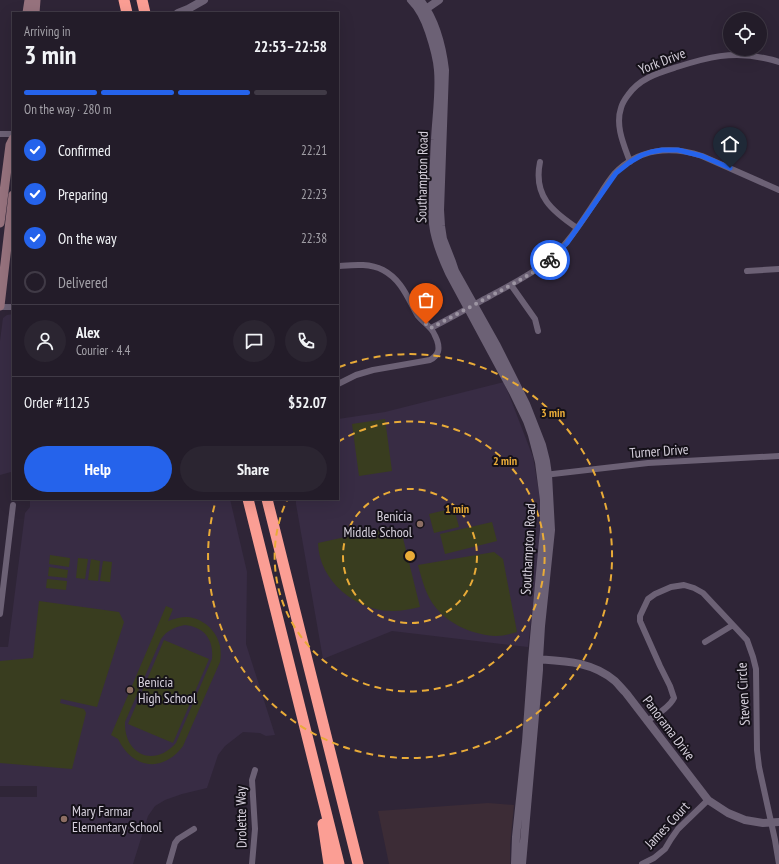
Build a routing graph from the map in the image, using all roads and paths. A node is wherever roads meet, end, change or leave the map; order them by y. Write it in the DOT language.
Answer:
graph roads {
  1 [pos="29,0"];
  2 [pos="36,0"];
  3 [pos="124,0"];
  4 [pos="200,0"];
  5 [pos="204,0"];
  6 [pos="412,0"];
  7 [pos="420,0"];
  8 [pos="439,0"];
  9 [pos="188,9"];
  10 [pos="424,10"];
  11 [pos="27,12"];
  12 [pos="35,12"];
  13 [pos="127,12"];
  14 [pos="180,12"];
  15 [pos="779,62"];
  16 [pos="0,134"];
  17 [pos="12,134"];
  18 [pos="12,141"];
  19 [pos="540,162"];
  20 [pos="630,162"];
  21 [pos="779,190"];
  22 [pos="12,204"];
  23 [pos="0,224"];
  24 [pos="577,228"];
  25 [pos="339,266"];
  26 [pos="779,269"];
  27 [pos="747,271"];
  28 [pos="511,285"];
  29 [pos="0,307"];
  30 [pos="12,307"];
  31 [pos="471,307"];
  32 [pos="431,328"];
  33 [pos="538,331"];
  34 [pos="339,384"];
  35 [pos="779,456"];
  36 [pos="544,475"];
  37 [pos="248,500"];
  38 [pos="267,500"];
  39 [pos="13,505"];
  40 [pos="0,614"];
  41 [pos="733,624"];
  42 [pos="705,642"];
  43 [pos="535,659"];
  44 [pos="647,720"];
  45 [pos="315,766"];
  46 [pos="255,770"];
  47 [pos="708,800"];
  48 [pos="775,822"];
  49 [pos="194,829"];
  50 [pos="169,864"];
  51 [pos="252,864"];
  52 [pos="329,864"];
  53 [pos="339,864"];
  54 [pos="358,864"];
  55 [pos="515,864"];
  56 [pos="522,864"];
  57 [pos="642,864"];
  58 [pos="778,864"];
  1 -- 11 [label="main road"];
  2 -- 12 [label="main road"];
  3 -- 13 [label="highway"];
  4 -- 9 [label="street"];
  5 -- 9 [label="street"];
  6 -- 10 [label="street, Southampton Road"];
  7 -- 10 [label="street, Southampton Road"];
  8 -- 10 [label="street"];
  9 -- 14 [label="street"];
  10 -- 31 [label="street, Southampton Road"];
  15 -- 20 [label="street, York Drive"];
  16 -- 17 [label="street"];
  18 -- 23 [label="main road"];
  19 -- 24 [label="street"];
  20 -- 21 [label="street"];
  20 -- 24 [label="street"];
  22 -- 29 [label="main road"];
  24 -- 28 [label="street"];
  25 -- 32 [label="street"];
  26 -- 27 [label="street"];
  28 -- 31 [label="street"];
  28 -- 33 [label="street"];
  29 -- 30 [label="street"];
  31 -- 32 [label="street"];
  31 -- 36 [label="street, Southampton Road"];
  32 -- 34 [label="street"];
  35 -- 36 [label="street, Turner Drive"];
  36 -- 43 [label="street, Southampton Road"];
  37 -- 45 [label="highway"];
  38 -- 54 [label="highway"];
  39 -- 40 [label="street"];
  41 -- 42 [label="street"];
  41 -- 44 [label="street, Steven Circle"];
  41 -- 48 [label="street, Steven Circle"];
  43 -- 44 [label="street, Panorama Drive"];
  43 -- 55 [label="street, Southampton Road"];
  43 -- 56 [label="street, Southampton Road"];
  44 -- 47 [label="street, Panorama Drive"];
  45 -- 52 [label="highway"];
  45 -- 53 [label="highway"];
  46 -- 51 [label="street, Drolette Way"];
  47 -- 48 [label="street, Panorama Drive"];
  47 -- 57 [label="street, James Court"];
  48 -- 58 [label="street, Steven Circle"];
  49 -- 50 [label="street"];
}
